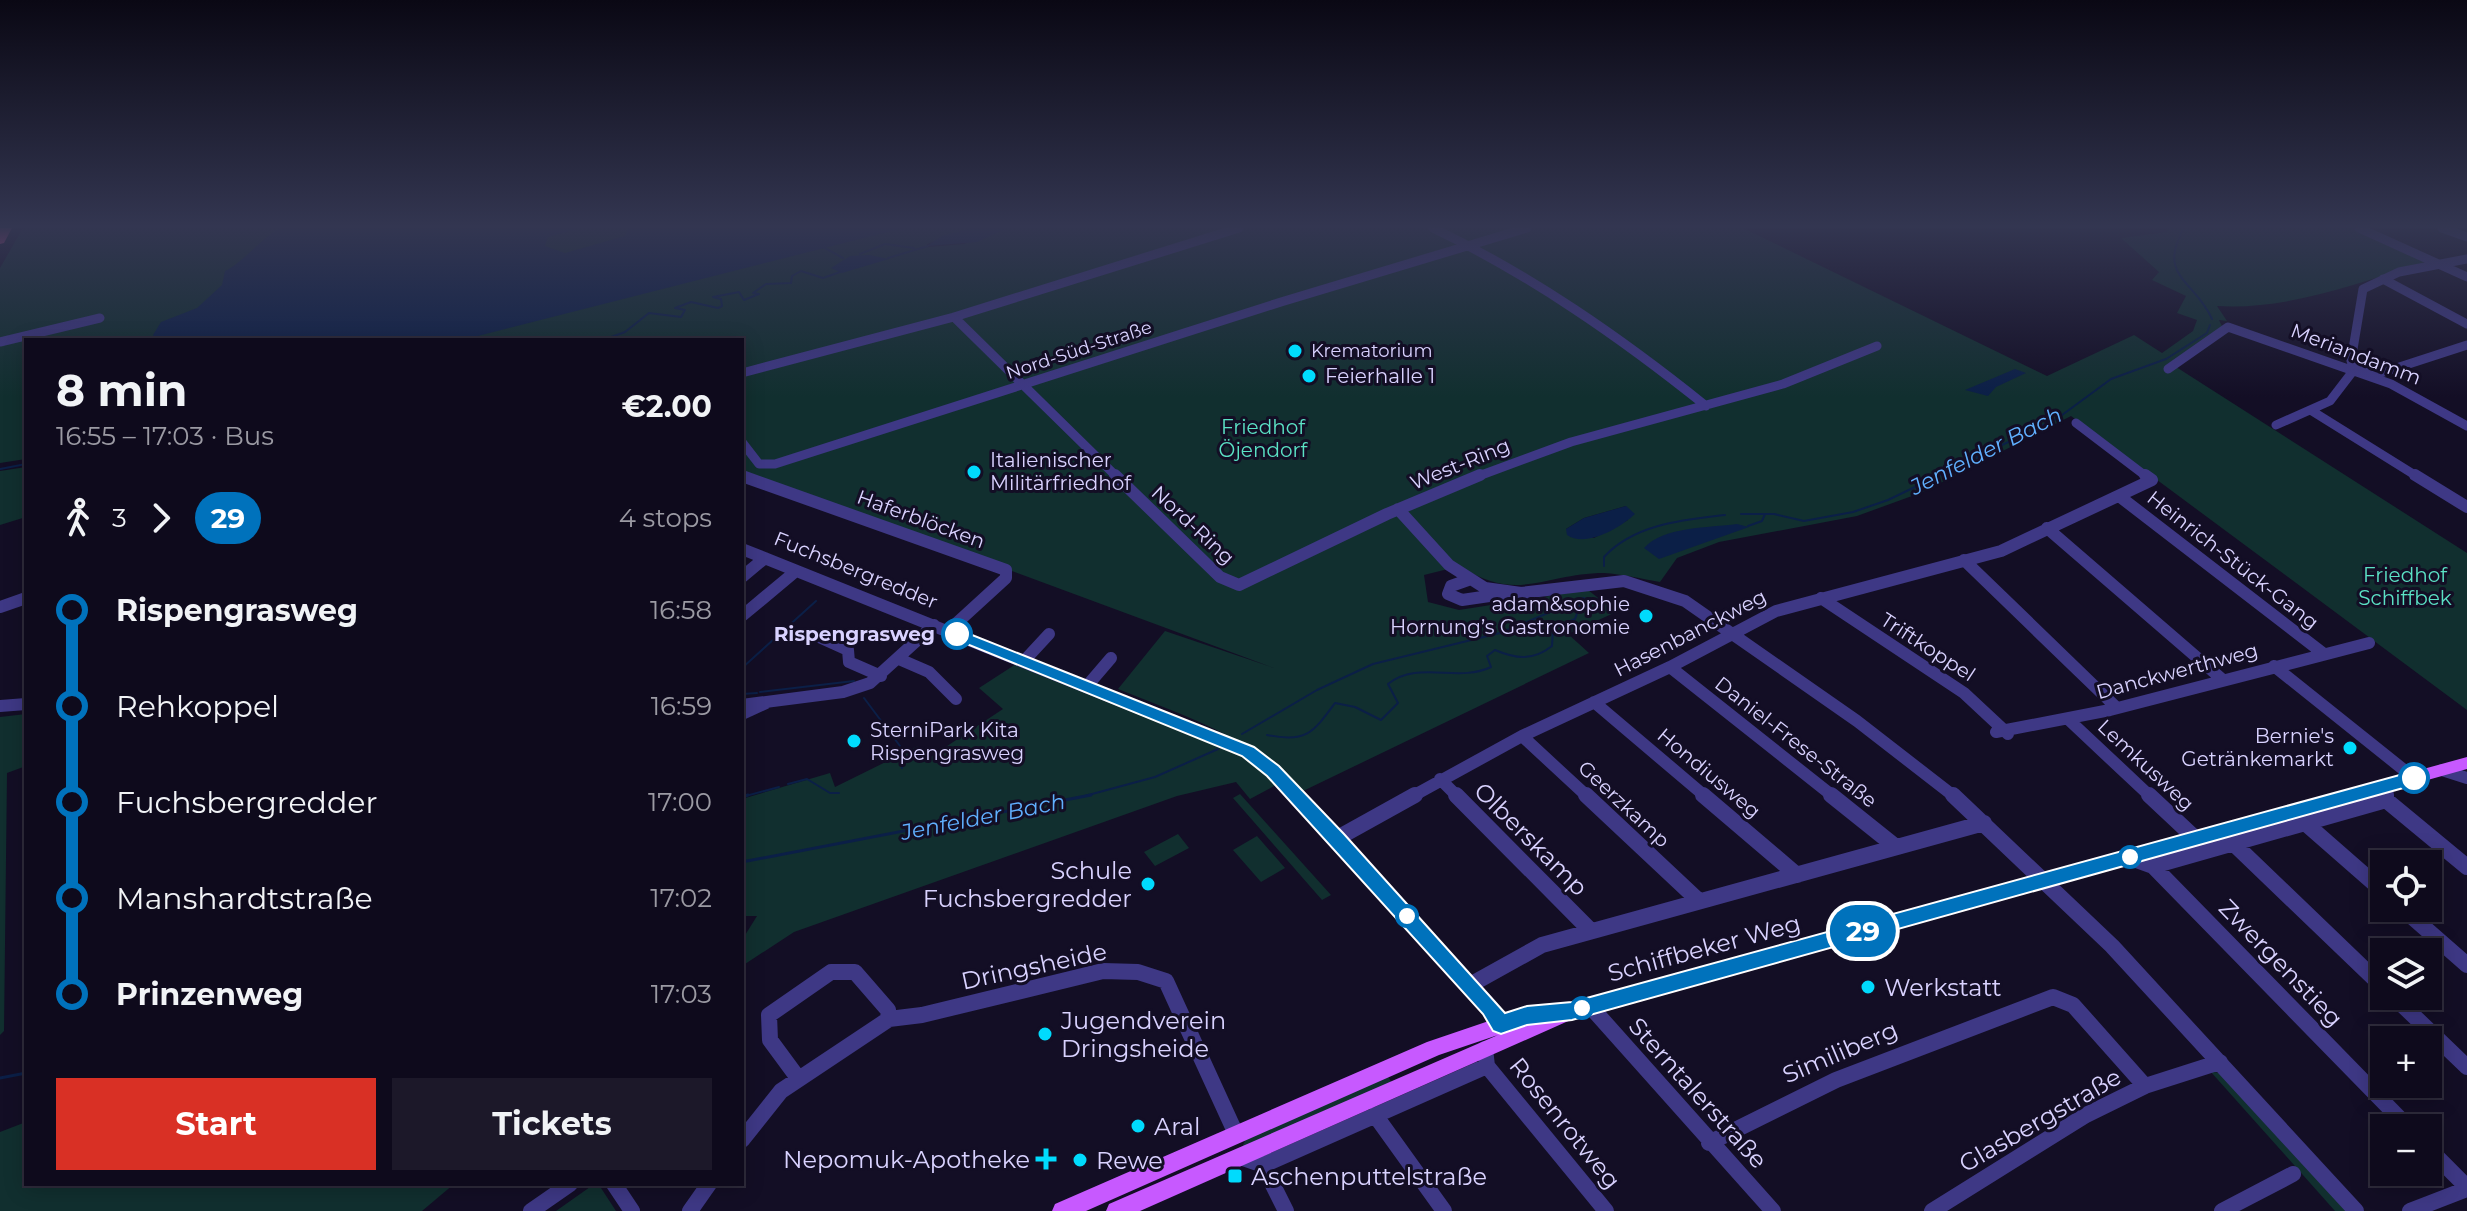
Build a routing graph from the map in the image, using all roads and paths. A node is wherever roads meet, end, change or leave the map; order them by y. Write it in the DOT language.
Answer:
graph roads {
  1 [pos="1058,285"];
  2 [pos="1339,285"];
  3 [pos="1541,285"];
  4 [pos="2370,285"];
  5 [pos="2393,285"];
  6 [pos="954,317"];
  7 [pos="100,318"];
  8 [pos="2467,324"];
  9 [pos="0,342"];
  10 [pos="1877,346"];
  11 [pos="2464,349"];
  12 [pos="2168,369"];
  13 [pos="2353,371"];
  14 [pos="744,372"];
  15 [pos="1021,385"];
  16 [pos="1706,406"];
  17 [pos="2312,411"];
  18 [pos="2076,423"];
  19 [pos="2276,425"];
  20 [pos="2467,426"];
  21 [pos="744,445"];
  22 [pos="744,477"];
  23 [pos="2119,496"];
  24 [pos="2467,507"];
  25 [pos="1398,509"];
  26 [pos="2047,528"];
  27 [pos="744,550"];
  28 [pos="765,558"];
  29 [pos="1964,560"];
  30 [pos="796,571"];
  31 [pos="744,575"];
  32 [pos="1468,580"];
  33 [pos="1239,585"];
  34 [pos="1513,593"];
  35 [pos="1821,598"];
  36 [pos="24,599"];
  37 [pos="0,607"];
  38 [pos="744,614"];
  39 [pos="934,625"];
  40 [pos="948,631"];
  41 [pos="1049,634"];
  42 [pos="1733,635"];
  43 [pos="817,636"];
  44 [pos="2369,643"];
  45 [pos="2324,654"];
  46 [pos="1111,658"];
  47 [pos="899,659"];
  48 [pos="1024,661"];
  49 [pos="2274,666"];
  50 [pos="1670,667"];
  51 [pos="881,676"];
  52 [pos="2223,680"];
  53 [pos="1087,686"];
  54 [pos="773,699"];
  55 [pos="956,699"];
  56 [pos="1594,702"];
  57 [pos="24,704"];
  58 [pos="744,705"];
  59 [pos="0,706"];
  60 [pos="2117,708"];
  61 [pos="744,713"];
  62 [pos="2069,720"];
  63 [pos="2002,733"];
  64 [pos="1522,736"];
  65 [pos="2466,776"];
  66 [pos="2414,778"];
  67 [pos="1440,779"];
  68 [pos="2386,793"];
  69 [pos="2304,822"];
  70 [pos="1984,823"];
  71 [pos="1343,835"];
  72 [pos="2196,839"];
  73 [pos="2233,843"];
  74 [pos="1896,847"];
  75 [pos="2128,857"];
  76 [pos="2153,866"];
  77 [pos="2467,867"];
  78 [pos="1797,875"];
  79 [pos="2370,880"];
  80 [pos="2045,881"];
  81 [pos="1699,901"];
  82 [pos="2418,922"];
  83 [pos="1590,930"];
  84 [pos="2467,965"];
  85 [pos="2370,975"];
  86 [pos="1470,985"];
  87 [pos="1581,1009"];
  88 [pos="2408,1010"];
  89 [pos="889,1019"];
  90 [pos="1505,1031"];
  91 [pos="1486,1057"];
  92 [pos="2220,1062"];
  93 [pos="2467,1067"];
  94 [pos="798,1078"];
  95 [pos="2145,1086"];
  96 [pos="2395,1114"];
  97 [pos="1375,1115"];
  98 [pos="1236,1134"];
  99 [pos="744,1137"];
  100 [pos="1709,1143"];
  101 [pos="1240,1157"];
  102 [pos="2442,1162"];
  103 [pos="1263,1165"];
  104 [pos="2293,1174"];
  105 [pos="567,1186"];
  106 [pos="615,1186"];
  107 [pos="707,1186"];
  108 [pos="2467,1188"];
  109 [pos="1146,1204"];
  110 [pos="688,1210"];
  111 [pos="1067,1210"];
  112 [pos="531,1211"];
  113 [pos="632,1211"];
  114 [pos="1116,1211"];
  115 [pos="1286,1211"];
  116 [pos="1444,1211"];
  117 [pos="1606,1211"];
  118 [pos="1773,1211"];
  119 [pos="1932,1211"];
  120 [pos="2222,1211"];
  121 [pos="2356,1211"];
  122 [pos="2410,1211"];
  1 -- 6 [label="street"];
  2 -- 15 [label="street, Nord-Süd-Straße"];
  3 -- 16 [label="street"];
  4 -- 11 [label="street"];
  5 -- 8 [label="street"];
  6 -- 14 [label="street"];
  6 -- 15 [label="street, Nord-Ring"];
  7 -- 9 [label="street"];
  10 -- 16 [label="street, West-Ring"];
  12 -- 13 [label="street, Meriandamm"];
  13 -- 17 [label="street"];
  13 -- 20 [label="street, Meriandamm"];
  15 -- 21 [label="street, Nord-Süd-Straße"];
  15 -- 33 [label="street, Nord-Ring"];
  16 -- 25 [label="street, West-Ring"];
  17 -- 19 [label="street"];
  17 -- 24 [label="street"];
  18 -- 23 [label="street, Hasenbanckweg"];
  22 -- 40 [label="street, Haferblöcken"];
  23 -- 26 [label="street, Hasenbanckweg"];
  23 -- 45 [label="street, Heinrich-Stück-Gang"];
  25 -- 32 [label="street"];
  25 -- 33 [label="street, West-Ring"];
  26 -- 29 [label="street, Hasenbanckweg"];
  26 -- 52 [label="street"];
  27 -- 28 [label="street, Fuchsbergredder"];
  28 -- 30 [label="street, Fuchsbergredder"];
  28 -- 31 [label="street"];
  29 -- 35 [label="street, Hasenbanckweg"];
  29 -- 60 [label="street"];
  30 -- 38 [label="street"];
  30 -- 39 [label="street, Fuchsbergredder"];
  32 -- 34 [label="street"];
  32 -- 34 [label="street"];
  34 -- 42 [label="street"];
  35 -- 42 [label="street, Hasenbanckweg"];
  35 -- 63 [label="street, Triftkoppel"];
  36 -- 37 [label="street"];
  39 -- 40 [label="street, Fuchsbergredder"];
  39 -- 47 [label="street"];
  40 -- 48 [label="street, Fuchsbergredder"];
  41 -- 48 [label="street"];
  42 -- 50 [label="street, Hasenbanckweg"];
  42 -- 70 [label="street"];
  43 -- 51 [label="street"];
  44 -- 45 [label="street, Danckwerthweg"];
  45 -- 49 [label="street, Danckwerthweg"];
  46 -- 53 [label="street"];
  47 -- 51 [label="street"];
  47 -- 55 [label="street"];
  48 -- 53 [label="street, Fuchsbergredder"];
  49 -- 52 [label="street, Danckwerthweg"];
  49 -- 66 [label="street"];
  50 -- 56 [label="street, Hasenbanckweg"];
  50 -- 74 [label="street, Daniel-Frese-Straße"];
  51 -- 54 [label="street"];
  52 -- 60 [label="street, Danckwerthweg"];
  53 -- 86 [label="street, Fuchsbergredder"];
  54 -- 58 [label="street"];
  54 -- 61 [label="street"];
  56 -- 64 [label="street, Hasenbanckweg"];
  56 -- 78 [label="street, Hondiusweg"];
  57 -- 59 [label="street"];
  60 -- 62 [label="street, Danckwerthweg"];
  62 -- 63 [label="street, Danckwerthweg"];
  62 -- 72 [label="street, Lemkusweg"];
  64 -- 67 [label="street, Hasenbanckweg"];
  64 -- 81 [label="street, Geerzkamp"];
  65 -- 66 [label="main road, Schiffbeker Weg"];
  66 -- 68 [label="main road, Schiffbeker Weg"];
  67 -- 71 [label="street, Hasenbanckweg"];
  67 -- 83 [label="street, Olberskamp"];
  68 -- 69 [label="street, Schiffbeker Weg"];
  68 -- 72 [label="main road, Schiffbeker Weg"];
  68 -- 77 [label="street"];
  69 -- 73 [label="street, Schiffbeker Weg"];
  69 -- 79 [label="street"];
  70 -- 74 [label="street"];
  70 -- 80 [label="street"];
  72 -- 75 [label="main road, Schiffbeker Weg"];
  73 -- 76 [label="street, Schiffbeker Weg"];
  73 -- 85 [label="street"];
  74 -- 78 [label="street"];
  75 -- 76 [label="street"];
  75 -- 80 [label="main road, Schiffbeker Weg"];
  76 -- 96 [label="street, Zwergenstieg"];
  78 -- 81 [label="street"];
  80 -- 87 [label="main road, Schiffbeker Weg"];
  80 -- 92 [label="street"];
  81 -- 83 [label="street"];
  82 -- 84 [label="street"];
  83 -- 86 [label="street"];
  86 -- 90 [label="street, Fuchsbergredder"];
  87 -- 90 [label="main road, Schiffbeker Weg"];
  87 -- 100 [label="street, Sterntalerstraße"];
  88 -- 93 [label="street"];
  89 -- 94 [label="street, Dringsheide"];
  89 -- 94 [label="street"];
  89 -- 98 [label="street, Dringsheide"];
  90 -- 91 [label="main road, Schiffbeker Weg"];
  90 -- 98 [label="main road, Schiffbeker Weg"];
  91 -- 97 [label="street, Schiffbeker Weg"];
  91 -- 101 [label="main road, Schiffbeker Weg"];
  91 -- 117 [label="street, Rosenrotweg"];
  92 -- 95 [label="street, Glasbergstraße"];
  92 -- 121 [label="street"];
  94 -- 99 [label="street, Dringsheide"];
  95 -- 100 [label="street, Similiberg"];
  95 -- 119 [label="street, Glasbergstraße"];
  97 -- 103 [label="street, Schiffbeker Weg"];
  97 -- 116 [label="street"];
  98 -- 101 [label="main road"];
  98 -- 111 [label="main road, Schiffbeker Weg"];
  100 -- 118 [label="street, Sterntalerstraße"];
  101 -- 103 [label="street"];
  101 -- 109 [label="main road, Schiffbeker Weg"];
  102 -- 108 [label="street"];
  103 -- 115 [label="street"];
  104 -- 120 [label="street"];
  105 -- 112 [label="street"];
  106 -- 113 [label="street"];
  107 -- 110 [label="street"];
  108 -- 122 [label="street"];
  109 -- 114 [label="main road, Schiffbeker Weg"];
}
